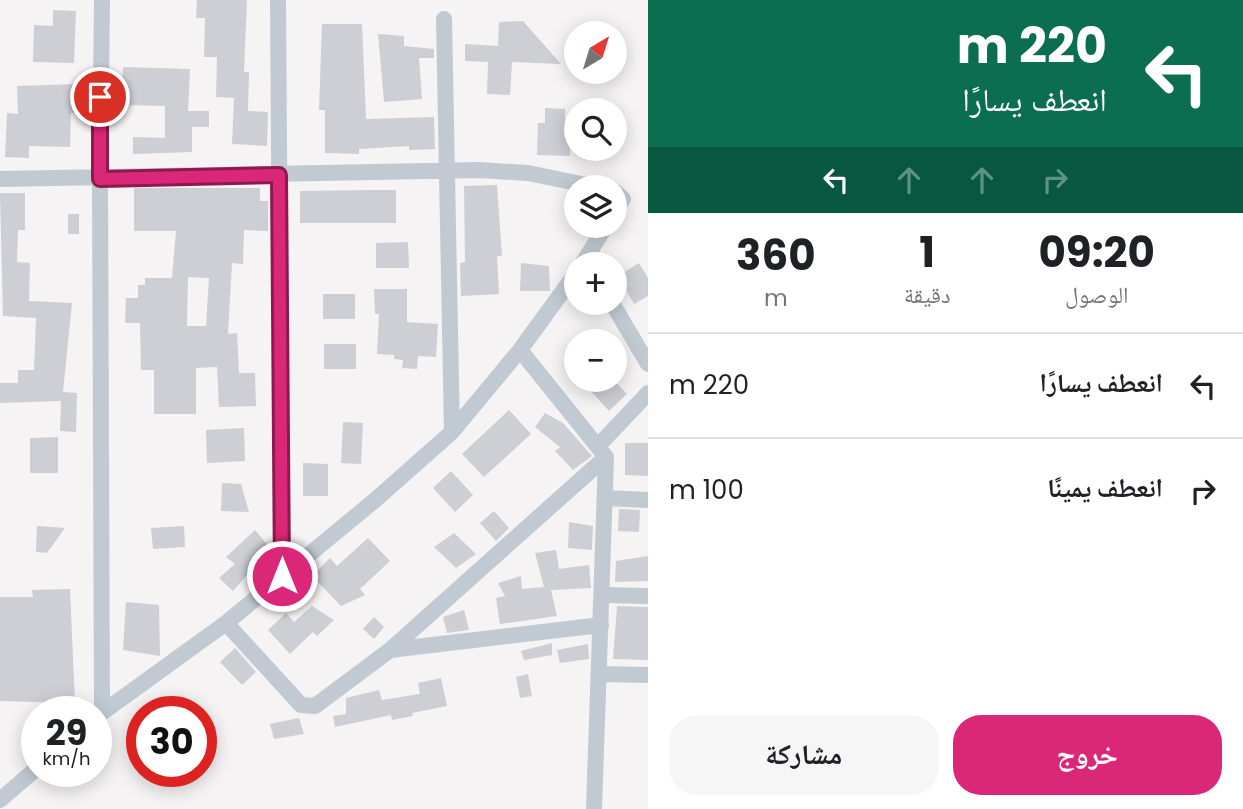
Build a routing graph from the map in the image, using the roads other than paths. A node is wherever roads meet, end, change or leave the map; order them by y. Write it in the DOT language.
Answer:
graph roads {
  1 [pos="102,0"];
  2 [pos="278,0"];
  3 [pos="444,19"];
  4 [pos="445,172"];
  5 [pos="279,175"];
  6 [pos="0,179"];
  7 [pos="100,179"];
  8 [pos="564,180"];
  9 [pos="564,290"];
  10 [pos="619,315"];
  11 [pos="520,350"];
  12 [pos="648,364"];
  13 [pos="648,393"];
  14 [pos="452,432"];
  15 [pos="603,451"];
  16 [pos="605,498"];
  17 [pos="648,500"];
  18 [pos="282,576"];
  19 [pos="602,595"];
  20 [pos="648,596"];
  21 [pos="226,623"];
  22 [pos="601,625"];
  23 [pos="390,650"];
  24 [pos="599,674"];
  25 [pos="648,675"];
  26 [pos="99,696"];
  27 [pos="112,706"];
  28 [pos="21,782"];
  29 [pos="0,800"];
  30 [pos="594,809"];
  1 -- 7 [label="street"];
  2 -- 5 [label="street"];
  3 -- 4 [label="street"];
  4 -- 5 [label="street"];
  4 -- 8 [label="street"];
  4 -- 14 [label="street"];
  5 -- 7 [label="street"];
  5 -- 18 [label="street"];
  6 -- 7 [label="street"];
  7 -- 26 [label="street"];
  9 -- 11 [label="street"];
  10 -- 12 [label="street"];
  11 -- 14 [label="street"];
  11 -- 15 [label="street"];
  13 -- 15 [label="street"];
  14 -- 18 [label="street"];
  15 -- 16 [label="street"];
  15 -- 23 [label="street"];
  16 -- 17 [label="street"];
  16 -- 19 [label="street"];
  18 -- 21 [label="street"];
  19 -- 20 [label="street"];
  19 -- 22 [label="street"];
  21 -- 23 [label="street"];
  21 -- 27 [label="street"];
  22 -- 23 [label="street"];
  22 -- 24 [label="street"];
  24 -- 25 [label="street"];
  24 -- 30 [label="street"];
  28 -- 29 [label="street"];
}
